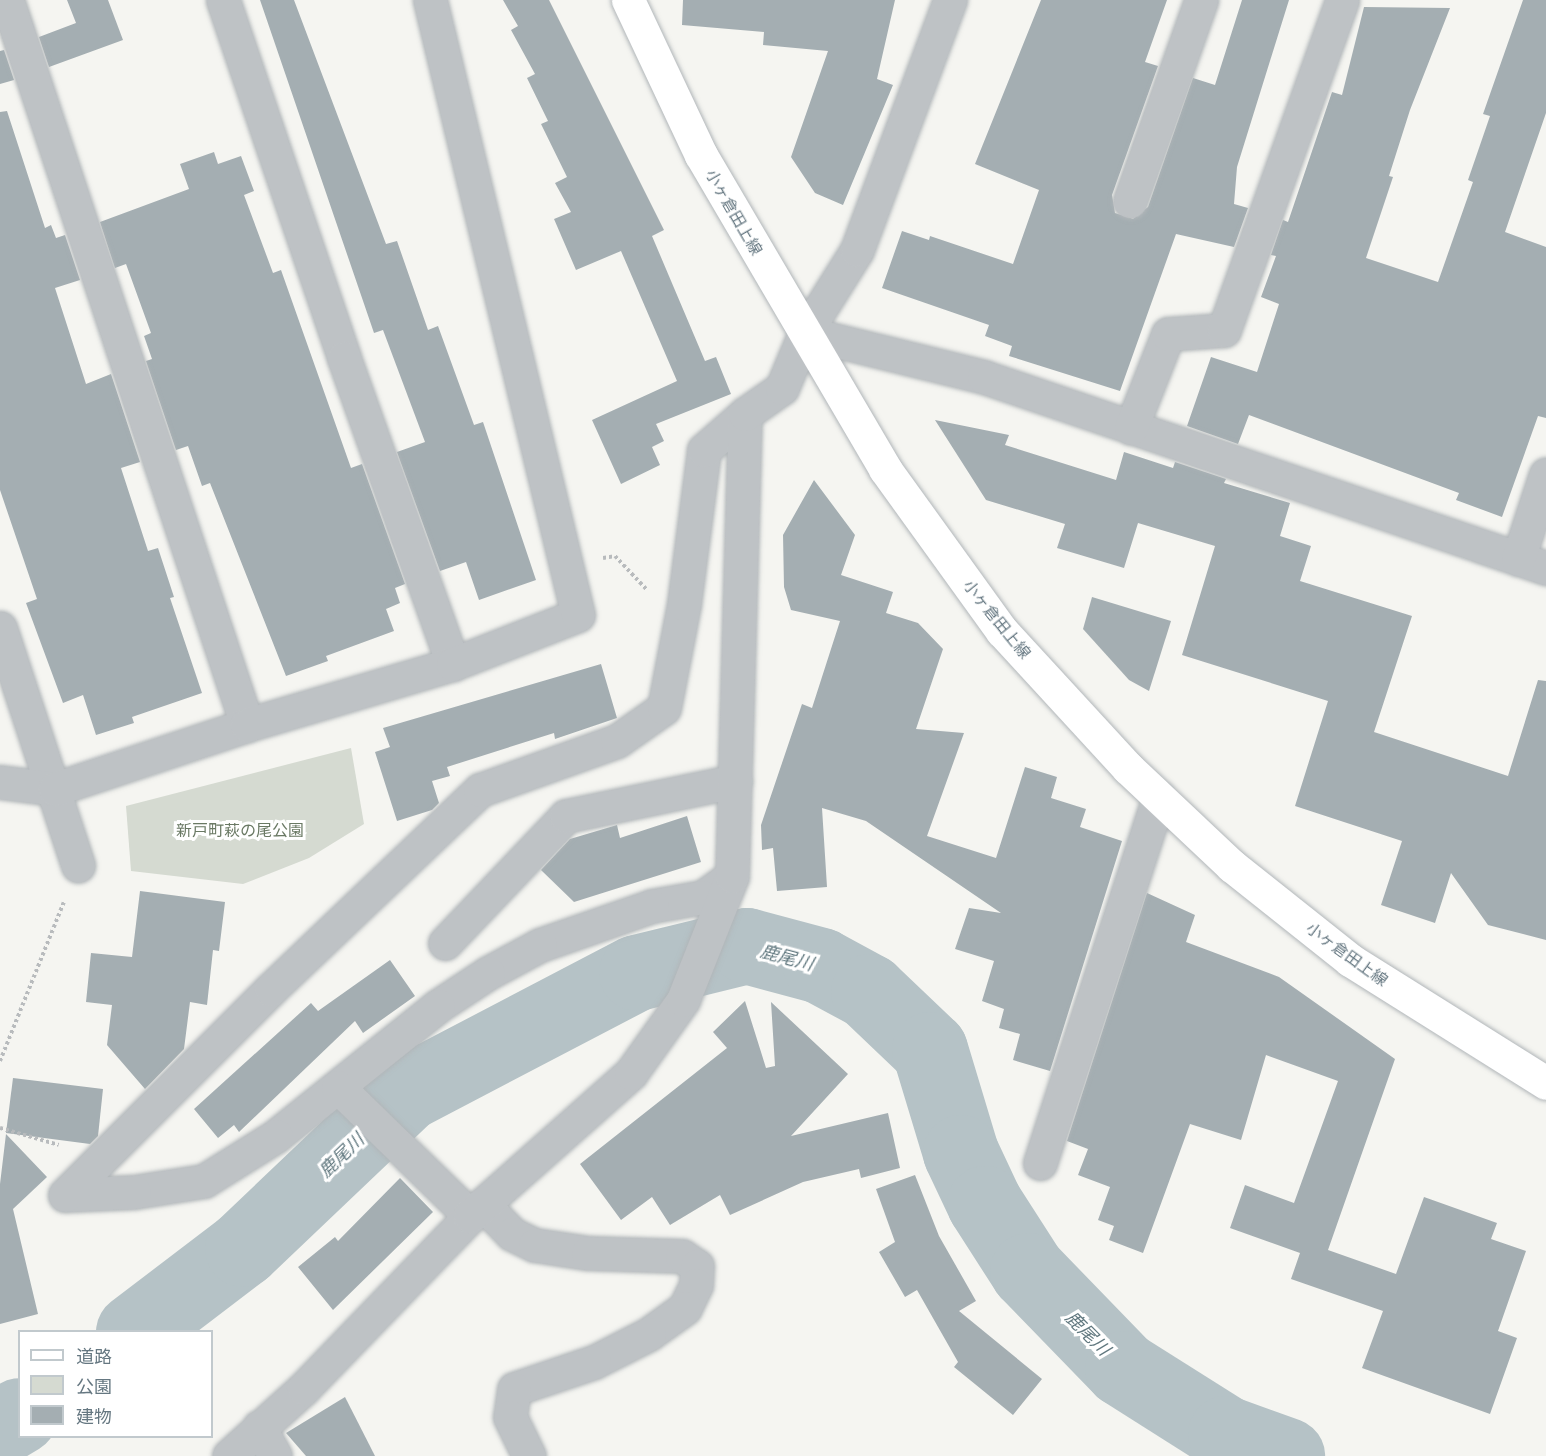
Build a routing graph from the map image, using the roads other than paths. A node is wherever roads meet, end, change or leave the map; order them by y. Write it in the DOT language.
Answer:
graph roads {
  1 [pos="7,0"];
  2 [pos="223,0"];
  3 [pos="429,0"];
  4 [pos="628,0"];
  5 [pos="950,0"];
  6 [pos="1201,0"];
  7 [pos="1342,0"];
  8 [pos="1130,201"];
  9 [pos="805,333"];
  10 [pos="745,414"];
  11 [pos="1131,428"];
  12 [pos="1546,474"];
  13 [pos="1532,563"];
  14 [pos="0,628"];
  15 [pos="453,664"];
  16 [pos="247,725"];
  17 [pos="735,781"];
  18 [pos="0,782"];
  19 [pos="55,789"];
  20 [pos="1159,797"];
  21 [pos="78,865"];
  22 [pos="732,876"];
  23 [pos="445,943"];
  24 [pos="1546,1083"];
  25 [pos="338,1087"];
  26 [pos="1040,1163"];
  27 [pos="476,1210"];
  28 [pos="259,1427"];
  29 [pos="229,1456"];
  30 [pos="275,1456"];
  31 [pos="529,1456"];
  1 -- 16 [label="street"];
  2 -- 15 [label="street"];
  3 -- 15 [label="street"];
  4 -- 9 [label="main road, 小ヶ倉田上線"];
  5 -- 9 [label="street"];
  6 -- 8 [label="street"];
  7 -- 11 [label="street"];
  9 -- 10 [label="street"];
  9 -- 11 [label="street"];
  9 -- 20 [label="main road, 小ヶ倉田上線"];
  10 -- 17 [label="street"];
  10 -- 25 [label="street"];
  11 -- 13 [label="street"];
  12 -- 13 [label="street"];
  14 -- 19 [label="street"];
  15 -- 16 [label="street"];
  16 -- 19 [label="street"];
  17 -- 22 [label="street"];
  17 -- 23 [label="street"];
  18 -- 19 [label="street"];
  19 -- 21 [label="street"];
  20 -- 24 [label="main road, 小ヶ倉田上線"];
  20 -- 26 [label="street"];
  22 -- 25 [label="street"];
  22 -- 27 [label="street"];
  25 -- 27 [label="street"];
  27 -- 28 [label="street"];
  27 -- 31 [label="street"];
  28 -- 29 [label="street"];
  28 -- 30 [label="street"];
}
